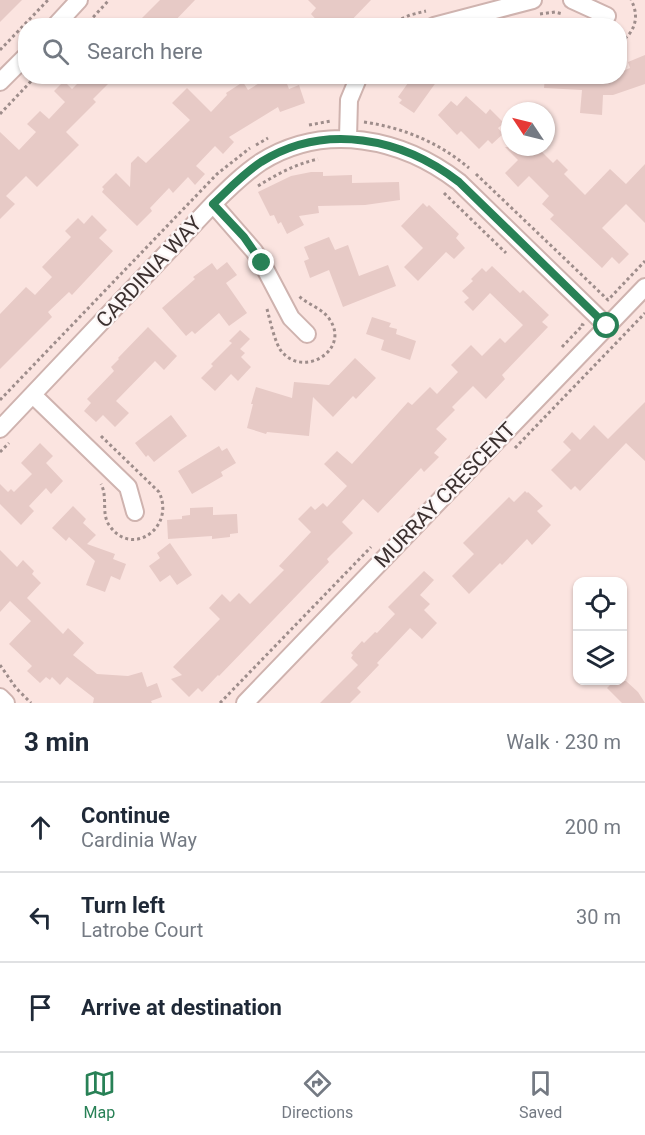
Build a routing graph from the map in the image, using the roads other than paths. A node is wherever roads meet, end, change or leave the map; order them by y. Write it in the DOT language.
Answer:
graph roads {
  1 [pos="79,0"];
  2 [pos="532,8"];
  3 [pos="570,8"];
  4 [pos="607,16"];
  5 [pos="62,18"];
  6 [pos="478,18"];
  7 [pos="18,64"];
  8 [pos="0,82"];
  9 [pos="356,84"];
  10 [pos="348,138"];
  11 [pos="213,204"];
  12 [pos="645,287"];
  13 [pos="607,326"];
  14 [pos="306,334"];
  15 [pos="33,395"];
  16 [pos="0,429"];
  17 [pos="135,512"];
  18 [pos="0,697"];
  19 [pos="6,703"];
  20 [pos="245,703"];
  1 -- 5 [label="street"];
  2 -- 6 [label="street"];
  3 -- 4 [label="street"];
  7 -- 8 [label="street"];
  9 -- 10 [label="street"];
  10 -- 11 [label="street, CARDINIA WAY"];
  10 -- 13 [label="street, CARDINIA WAY"];
  11 -- 14 [label="street"];
  11 -- 15 [label="street, CARDINIA WAY"];
  12 -- 13 [label="street, MURRAY CRESCENT"];
  13 -- 20 [label="street, MURRAY CRESCENT"];
  15 -- 16 [label="street, CARDINIA WAY"];
  15 -- 17 [label="street"];
  18 -- 19 [label="street"];
}
